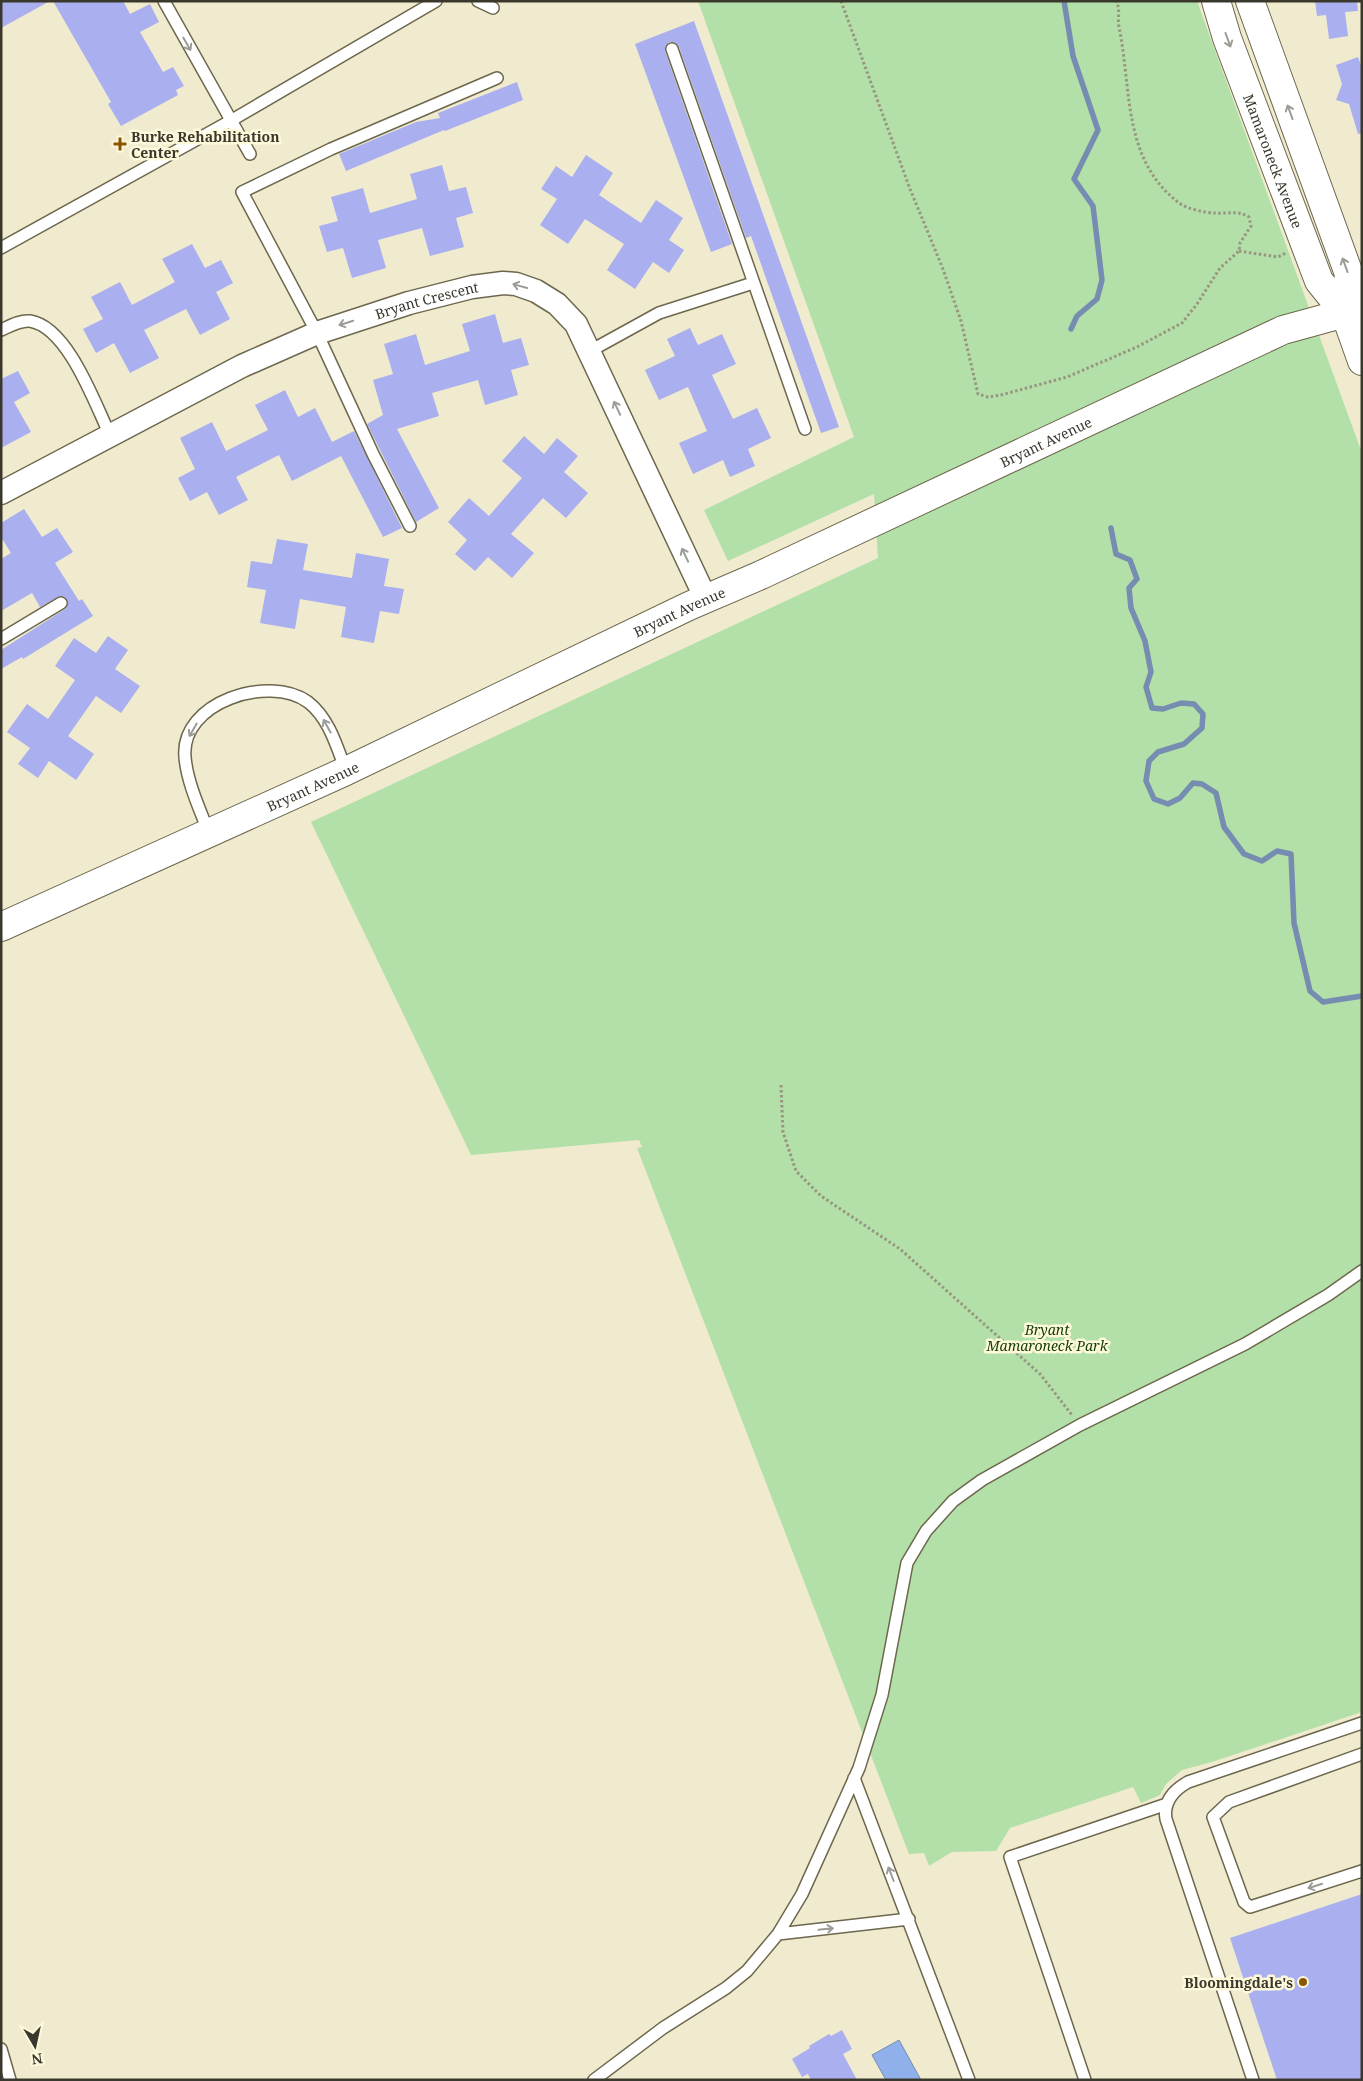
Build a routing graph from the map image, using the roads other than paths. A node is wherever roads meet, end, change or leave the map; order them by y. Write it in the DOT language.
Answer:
graph roads {
  1 [pos="164,1"];
  2 [pos="436,1"];
  3 [pos="478,1"];
  4 [pos="1216,1"];
  5 [pos="1250,1"];
  6 [pos="493,8"];
  7 [pos="672,49"];
  8 [pos="497,78"];
  9 [pos="232,120"];
  10 [pos="250,154"];
  11 [pos="1,248"];
  12 [pos="753,283"];
  13 [pos="1353,311"];
  14 [pos="1,330"];
  15 [pos="317,333"];
  16 [pos="590,351"];
  17 [pos="1362,361"];
  18 [pos="805,429"];
  19 [pos="110,435"];
  20 [pos="1,493"];
  21 [pos="410,526"];
  22 [pos="706,599"];
  23 [pos="61,603"];
  24 [pos="1,639"];
  25 [pos="346,771"];
  26 [pos="209,833"];
  27 [pos="1,927"];
  28 [pos="1362,1271"];
  29 [pos="1362,1723"];
  30 [pos="1362,1754"];
  31 [pos="854,1778"];
  32 [pos="1167,1804"];
  33 [pos="1362,1871"];
  34 [pos="908,1919"];
  35 [pos="778,1934"];
  36 [pos="1,2049"];
  37 [pos="10,2080"];
  38 [pos="594,2080"];
  39 [pos="970,2080"];
  40 [pos="1085,2080"];
  41 [pos="1253,2080"];
  1 -- 9 [label="lane, one-way"];
  2 -- 9 [label="lane"];
  3 -- 6 [label="lane"];
  4 -- 13 [label="street, Mamaroneck Avenue, one-way"];
  13 -- 5 [label="street, Mamaroneck Avenue, one-way"];
  7 -- 12 [label="lane"];
  8 -- 15 [label="lane"];
  9 -- 10 [label="lane"];
  9 -- 11 [label="lane"];
  12 -- 16 [label="lane"];
  12 -- 18 [label="lane"];
  13 -- 17 [label="street, Mamaroneck Avenue"];
  13 -- 22 [label="street, Bryant Avenue"];
  14 -- 19 [label="lane"];
  16 -- 15 [label="street, Bryant Crescent, one-way"];
  15 -- 19 [label="street, Bryant Crescent"];
  15 -- 21 [label="lane"];
  22 -- 16 [label="street, Bryant Crescent, one-way"];
  19 -- 20 [label="street, Bryant Crescent"];
  22 -- 25 [label="street, Bryant Avenue"];
  23 -- 24 [label="lane"];
  25 -- 26 [label="street, Bryant Avenue"];
  25 -- 26 [label="lane, one-way"];
  26 -- 27 [label="street, Bryant Avenue"];
  28 -- 31 [label="lane"];
  29 -- 32 [label="lane"];
  33 -- 30 [label="lane, one-way"];
  34 -- 31 [label="lane, one-way"];
  31 -- 35 [label="lane"];
  32 -- 40 [label="lane"];
  32 -- 41 [label="lane"];
  35 -- 34 [label="lane, one-way"];
  34 -- 39 [label="lane"];
  35 -- 38 [label="lane"];
  36 -- 37 [label="lane"];
}
